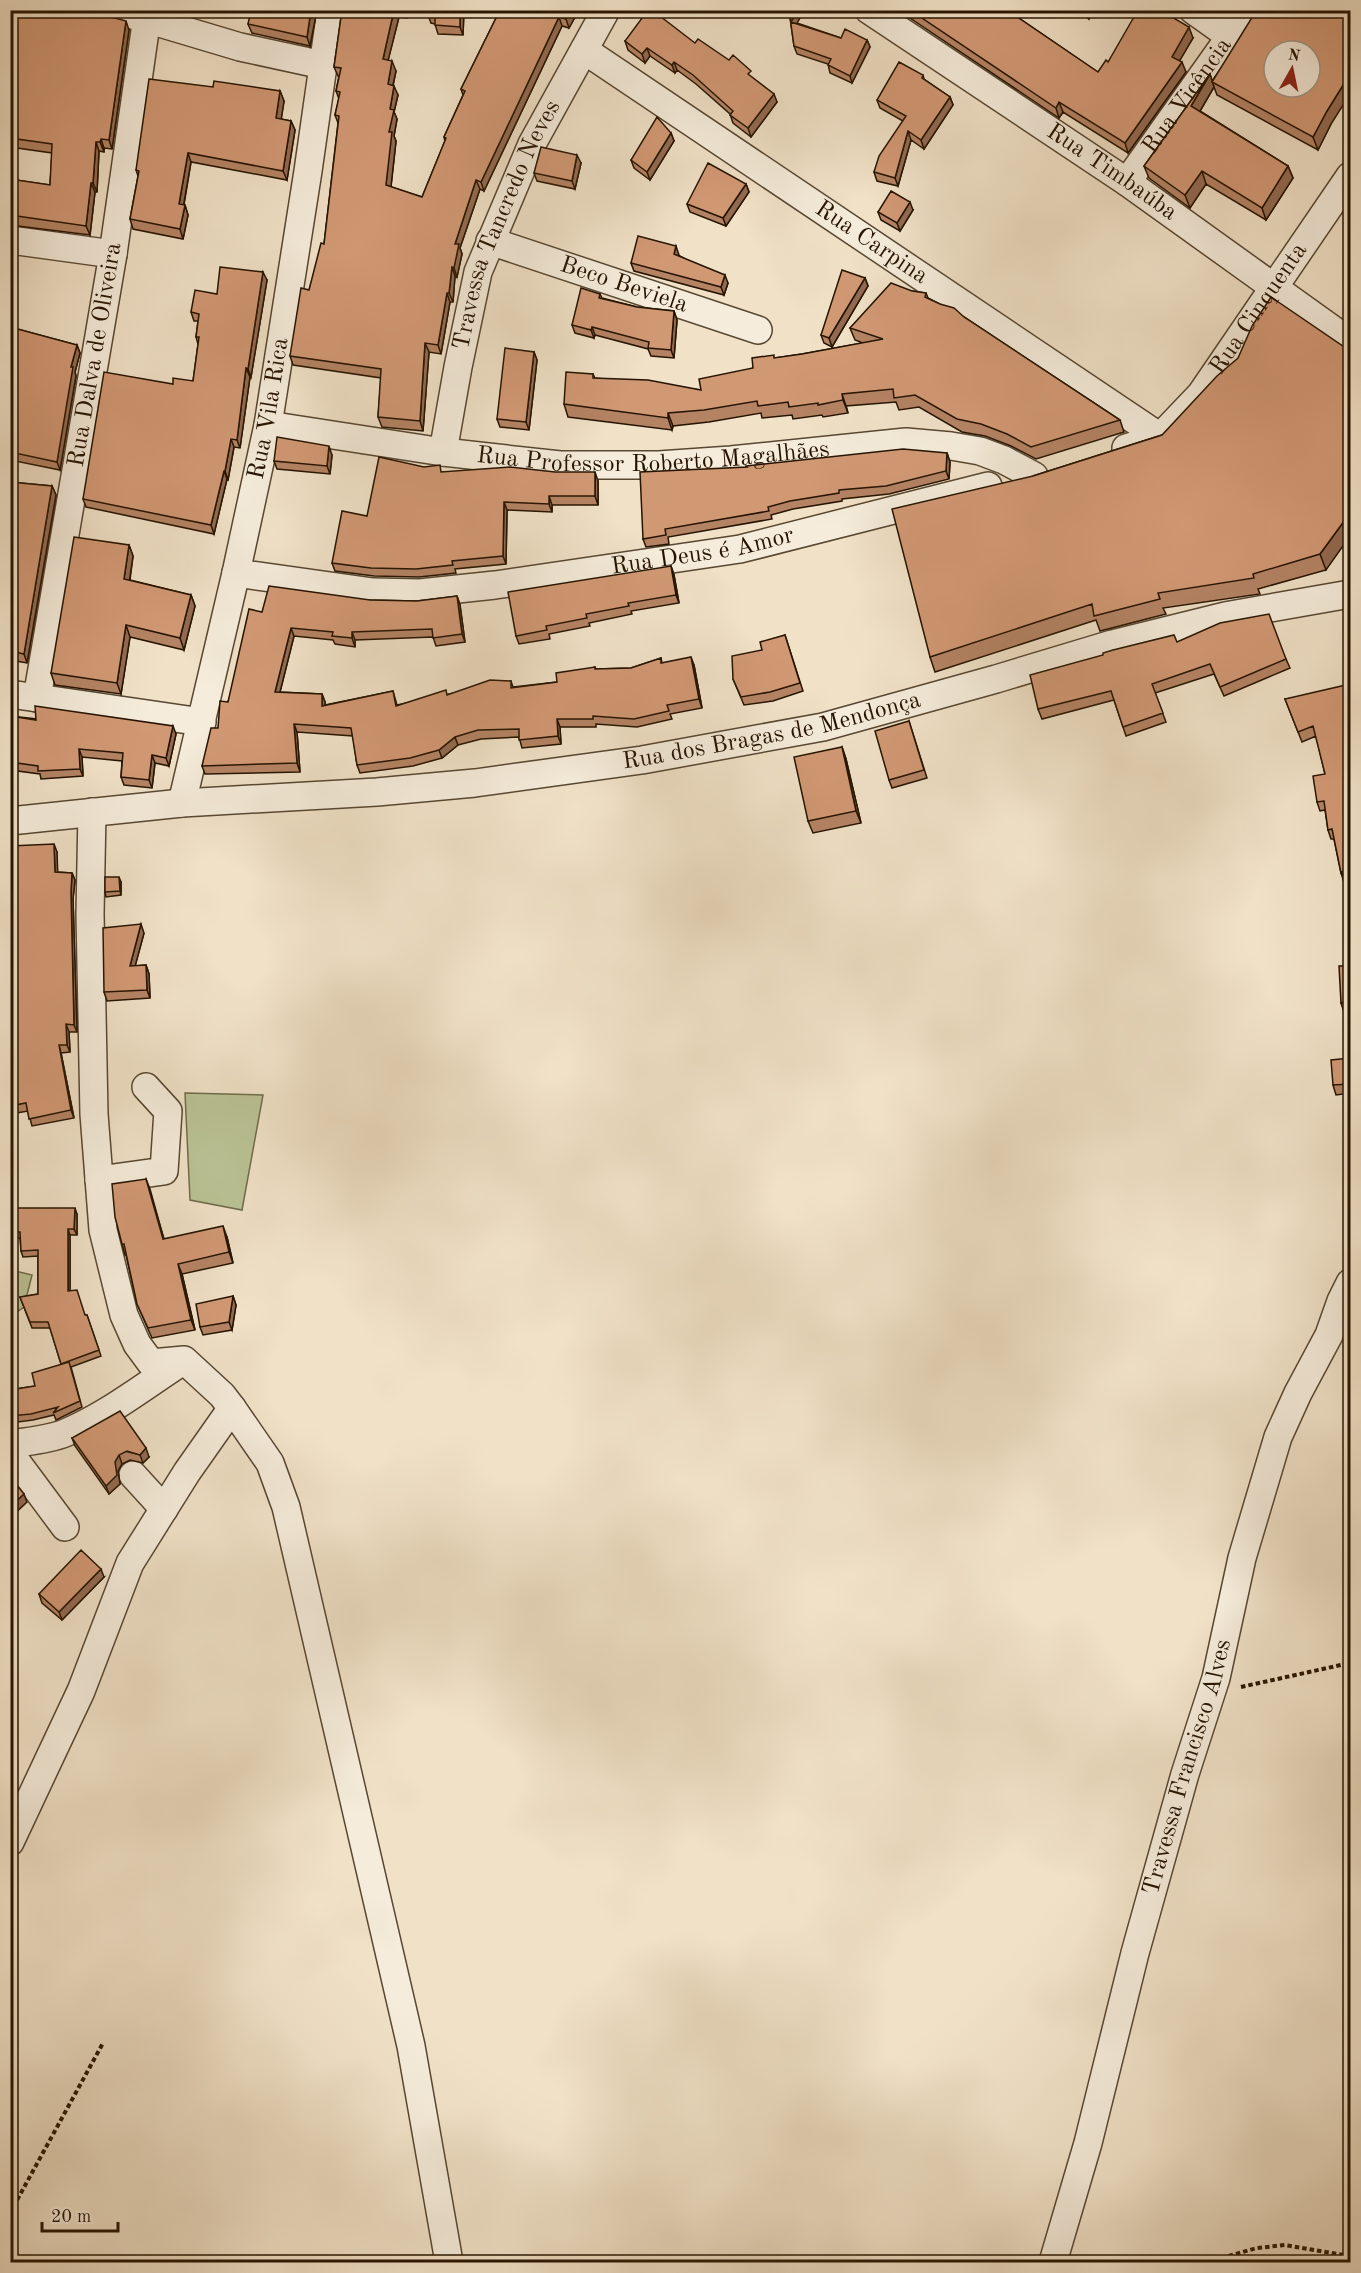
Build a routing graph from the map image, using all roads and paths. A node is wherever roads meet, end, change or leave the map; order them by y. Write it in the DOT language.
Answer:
graph roads {
  1 [pos="116,10"];
  2 [pos="331,10"];
  3 [pos="606,10"];
  4 [pos="869,10"];
  5 [pos="1193,10"];
  6 [pos="1249,10"];
  7 [pos="147,15"];
  8 [pos="1231,37"];
  9 [pos="584,50"];
  10 [pos="323,65"];
  11 [pos="1350,176"];
  12 [pos="1127,182"];
  13 [pos="10,240"];
  14 [pos="490,241"];
  15 [pos="113,254"];
  16 [pos="1275,289"];
  17 [pos="758,330"];
  18 [pos="1350,342"];
  19 [pos="268,425"];
  20 [pos="1160,436"];
  21 [pos="443,452"];
  22 [pos="1106,454"];
  23 [pos="1045,473"];
  24 [pos="236,573"];
  25 [pos="1346,588"];
  26 [pos="24,696"];
  27 [pos="202,722"];
  28 [pos="182,803"];
  29 [pos="92,812"];
  30 [pos="10,821"];
  31 [pos="146,1087"];
  32 [pos="99,1180"];
  33 [pos="1350,1283"];
  34 [pos="184,1360"];
  35 [pos="232,1408"];
  36 [pos="10,1444"];
  37 [pos="10,1453"];
  38 [pos="133,1475"];
  39 [pos="164,1509"];
  40 [pos="65,1527"];
  41 [pos="1350,1663"];
  42 [pos="1211,1693"];
  43 [pos="10,1842"];
  44 [pos="103,2043"];
  45 [pos="10,2212"];
  46 [pos="1350,2256"];
  47 [pos="449,2262"];
  48 [pos="1053,2262"];
  49 [pos="1207,2262"];
  1 -- 7 [label="street"];
  2 -- 10 [label="street, Rua Vila Rica"];
  3 -- 9 [label="street, Travessa Tancredo Neves"];
  4 -- 12 [label="street, Rua Timbaúba"];
  5 -- 8 [label="street"];
  6 -- 8 [label="street, Rua Vicência"];
  7 -- 10 [label="street"];
  7 -- 15 [label="street, Rua Dalva de Oliveira"];
  8 -- 12 [label="street, Rua Vicência"];
  9 -- 14 [label="street, Travessa Tancredo Neves"];
  9 -- 20 [label="street, Rua Carpina"];
  10 -- 19 [label="street, Rua Vila Rica"];
  11 -- 16 [label="street, Rua Cinquenta"];
  12 -- 16 [label="street, Rua Timbaúba"];
  13 -- 15 [label="street"];
  14 -- 17 [label="street, Beco Beviela"];
  14 -- 21 [label="street, Travessa Tancredo Neves"];
  15 -- 26 [label="street, Rua Dalva de Oliveira"];
  16 -- 18 [label="street, Rua Timbaúba"];
  16 -- 20 [label="street, Rua Cinquenta"];
  19 -- 21 [label="street, Rua Professor Roberto Magalhães"];
  19 -- 24 [label="street, Rua Vila Rica"];
  20 -- 22 [label="street"];
  21 -- 23 [label="street, Rua Professor Roberto Magalhães"];
  23 -- 24 [label="street, Rua Deus é Amor"];
  24 -- 27 [label="street, Rua Vila Rica"];
  25 -- 28 [label="street, Rua dos Bragas de Mendonça"];
  26 -- 27 [label="street"];
  27 -- 28 [label="street, Rua Vila Rica"];
  28 -- 29 [label="street, Rua dos Bragas de Mendonça"];
  29 -- 30 [label="street, Rua dos Bragas de Mendonça"];
  29 -- 32 [label="street"];
  31 -- 32 [label="street"];
  32 -- 34 [label="street"];
  33 -- 42 [label="street, Travessa Francisco Alves"];
  34 -- 35 [label="street"];
  34 -- 36 [label="street"];
  35 -- 39 [label="street"];
  35 -- 47 [label="street"];
  37 -- 40 [label="street"];
  38 -- 39 [label="street"];
  39 -- 43 [label="street"];
  41 -- 42 [label="path"];
  42 -- 48 [label="street, Travessa Francisco Alves"];
  44 -- 45 [label="path"];
  46 -- 49 [label="path"];
}
